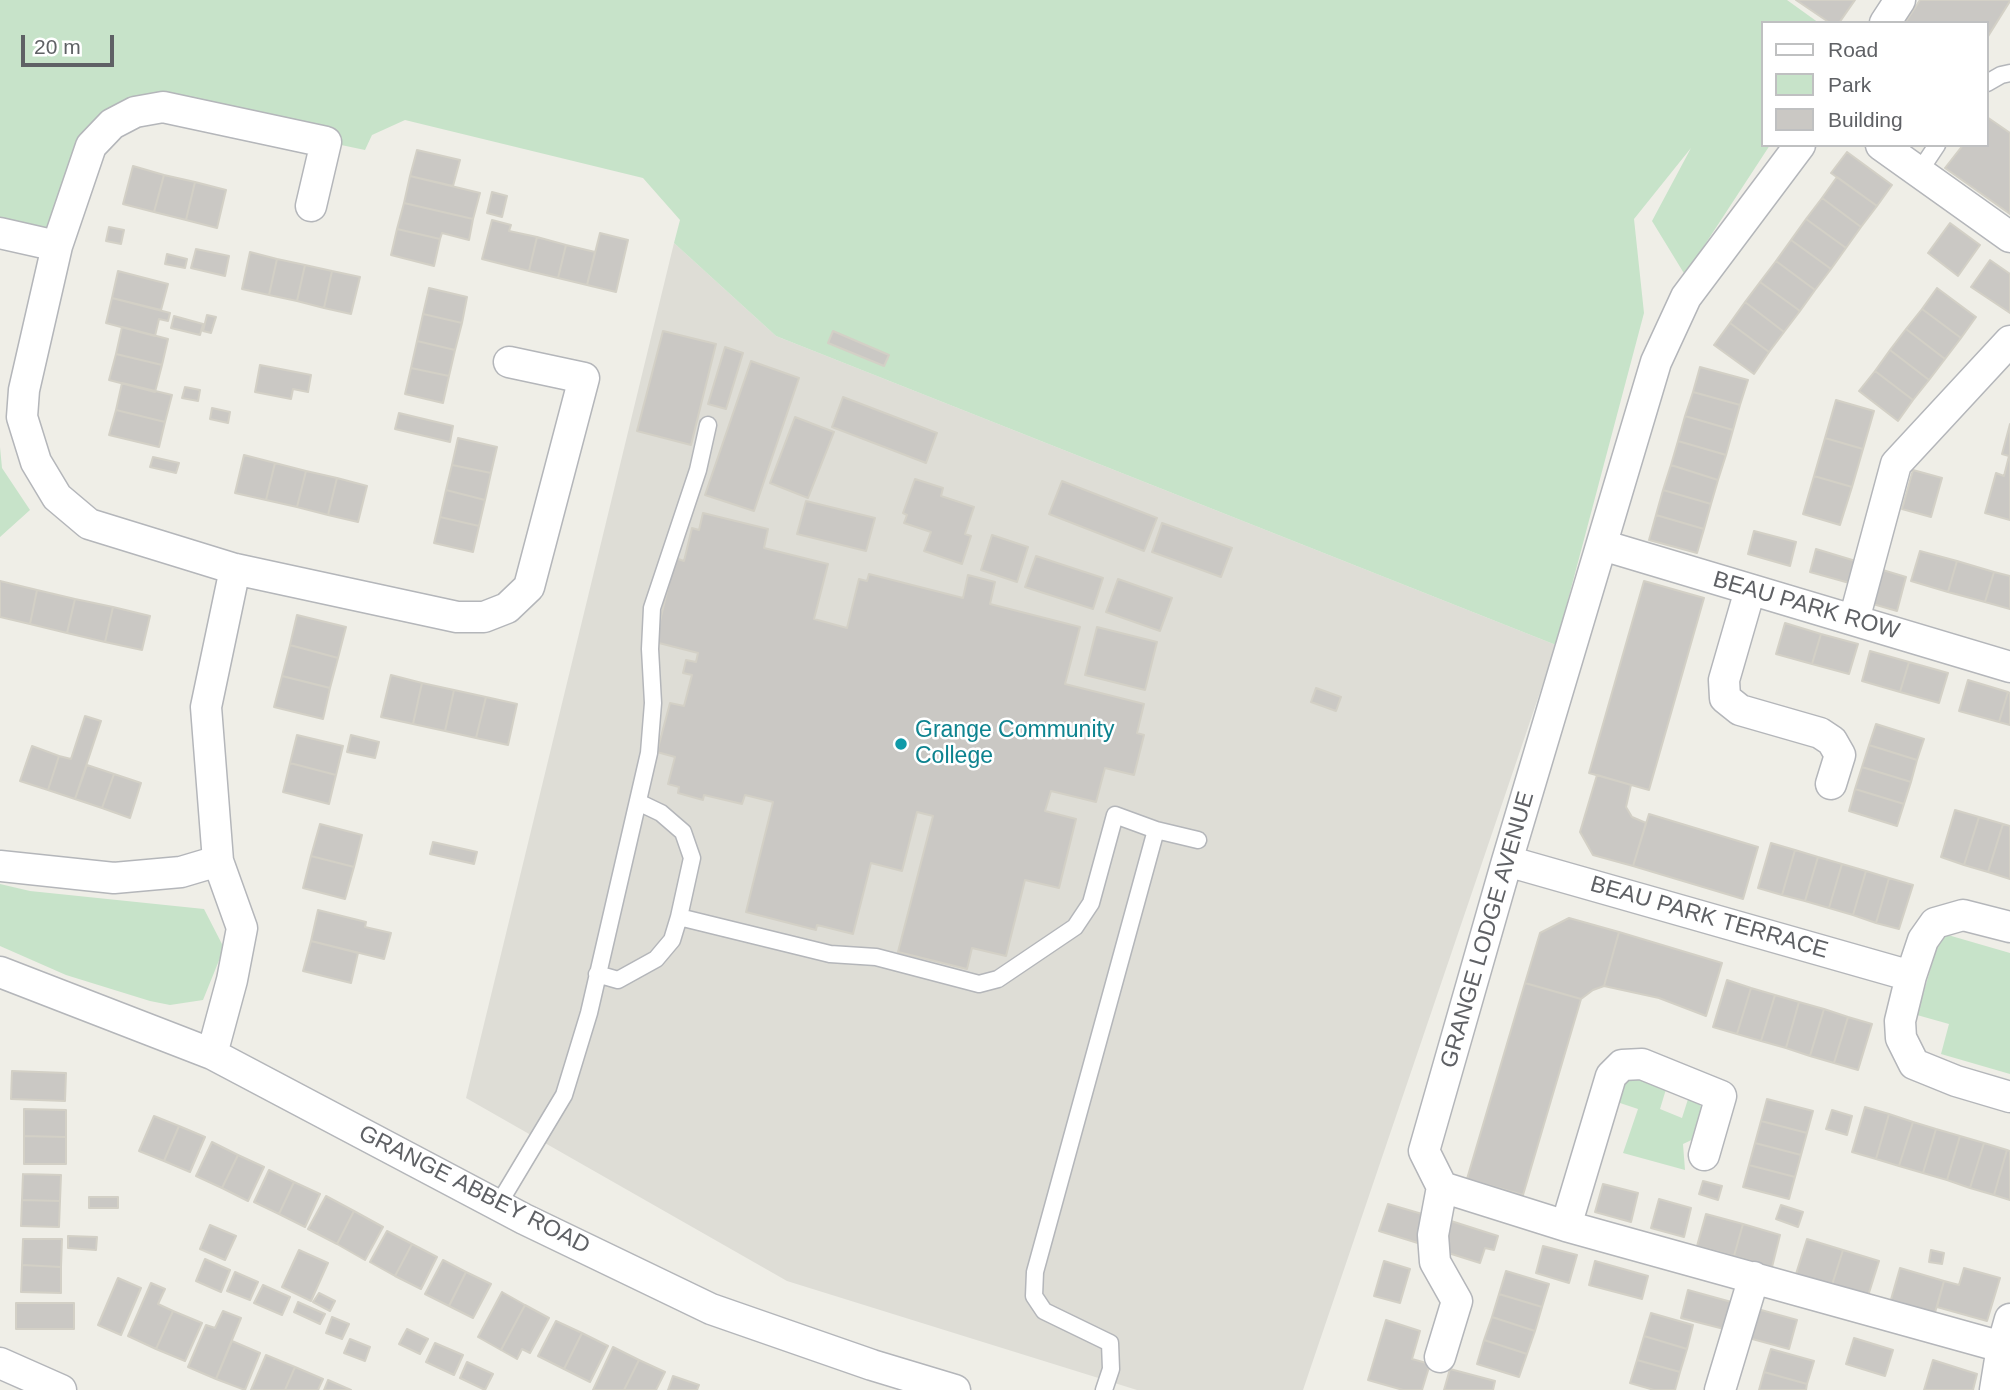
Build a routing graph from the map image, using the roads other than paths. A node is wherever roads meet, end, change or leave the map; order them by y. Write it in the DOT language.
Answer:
graph roads {
  1 [pos="1900,0"];
  2 [pos="1886,21"];
  3 [pos="2010,73"];
  4 [pos="1989,82"];
  5 [pos="1799,147"];
  6 [pos="1884,147"];
  7 [pos="1936,147"];
  8 [pos="1919,172"];
  9 [pos="311,206"];
  10 [pos="0,233"];
  11 [pos="2010,237"];
  12 [pos="57,246"];
  13 [pos="2010,341"];
  14 [pos="509,362"];
  15 [pos="708,425"];
  16 [pos="1602,545"];
  17 [pos="235,569"];
  18 [pos="1750,590"];
  19 [pos="1854,620"];
  20 [pos="2010,667"];
  21 [pos="1831,783"];
  22 [pos="638,802"];
  23 [pos="1156,830"];
  24 [pos="1198,840"];
  25 [pos="218,861"];
  26 [pos="1507,861"];
  27 [pos="0,866"];
  28 [pos="679,917"];
  29 [pos="2010,927"];
  30 [pos="0,972"];
  31 [pos="597,974"];
  32 [pos="1911,976"];
  33 [pos="212,1054"];
  34 [pos="2010,1097"];
  35 [pos="1704,1155"];
  36 [pos="1442,1188"];
  37 [pos="498,1205"];
  38 [pos="1566,1226"];
  39 [pos="1754,1278"];
  40 [pos="2006,1333"];
  41 [pos="1440,1357"];
  42 [pos="0,1363"];
  43 [pos="61,1390"];
  44 [pos="954,1390"];
  45 [pos="1104,1390"];
  46 [pos="1720,1390"];
  47 [pos="1995,1390"];
  1 -- 2 [label="street"];
  3 -- 4 [label="lane"];
  5 -- 16 [label="street, GRANGE LODGE AVENUE"];
  6 -- 8 [label="street"];
  7 -- 8 [label="lane"];
  8 -- 11 [label="street"];
  9 -- 12 [label="street"];
  10 -- 12 [label="street"];
  12 -- 17 [label="street"];
  13 -- 19 [label="street"];
  14 -- 17 [label="street"];
  15 -- 22 [label="lane"];
  16 -- 18 [label="street, BEAU PARK ROW"];
  16 -- 26 [label="street, GRANGE LODGE AVENUE"];
  17 -- 25 [label="street"];
  18 -- 19 [label="street, BEAU PARK ROW"];
  18 -- 21 [label="street"];
  19 -- 20 [label="street, BEAU PARK ROW"];
  22 -- 28 [label="lane"];
  22 -- 31 [label="lane"];
  23 -- 24 [label="lane"];
  23 -- 28 [label="lane"];
  23 -- 45 [label="lane"];
  25 -- 27 [label="street"];
  25 -- 33 [label="street"];
  26 -- 32 [label="street, BEAU PARK TERRACE"];
  26 -- 36 [label="street, GRANGE LODGE AVENUE"];
  28 -- 31 [label="lane"];
  29 -- 32 [label="street"];
  30 -- 33 [label="street, GRANGE ABBEY ROAD"];
  31 -- 37 [label="lane"];
  32 -- 34 [label="street"];
  33 -- 37 [label="street, GRANGE ABBEY ROAD"];
  35 -- 38 [label="street"];
  36 -- 38 [label="street"];
  36 -- 41 [label="street"];
  37 -- 44 [label="street, GRANGE ABBEY ROAD"];
  38 -- 39 [label="street"];
  39 -- 40 [label="street"];
  39 -- 46 [label="street"];
  40 -- 47 [label="street"];
  42 -- 43 [label="street"];
}
